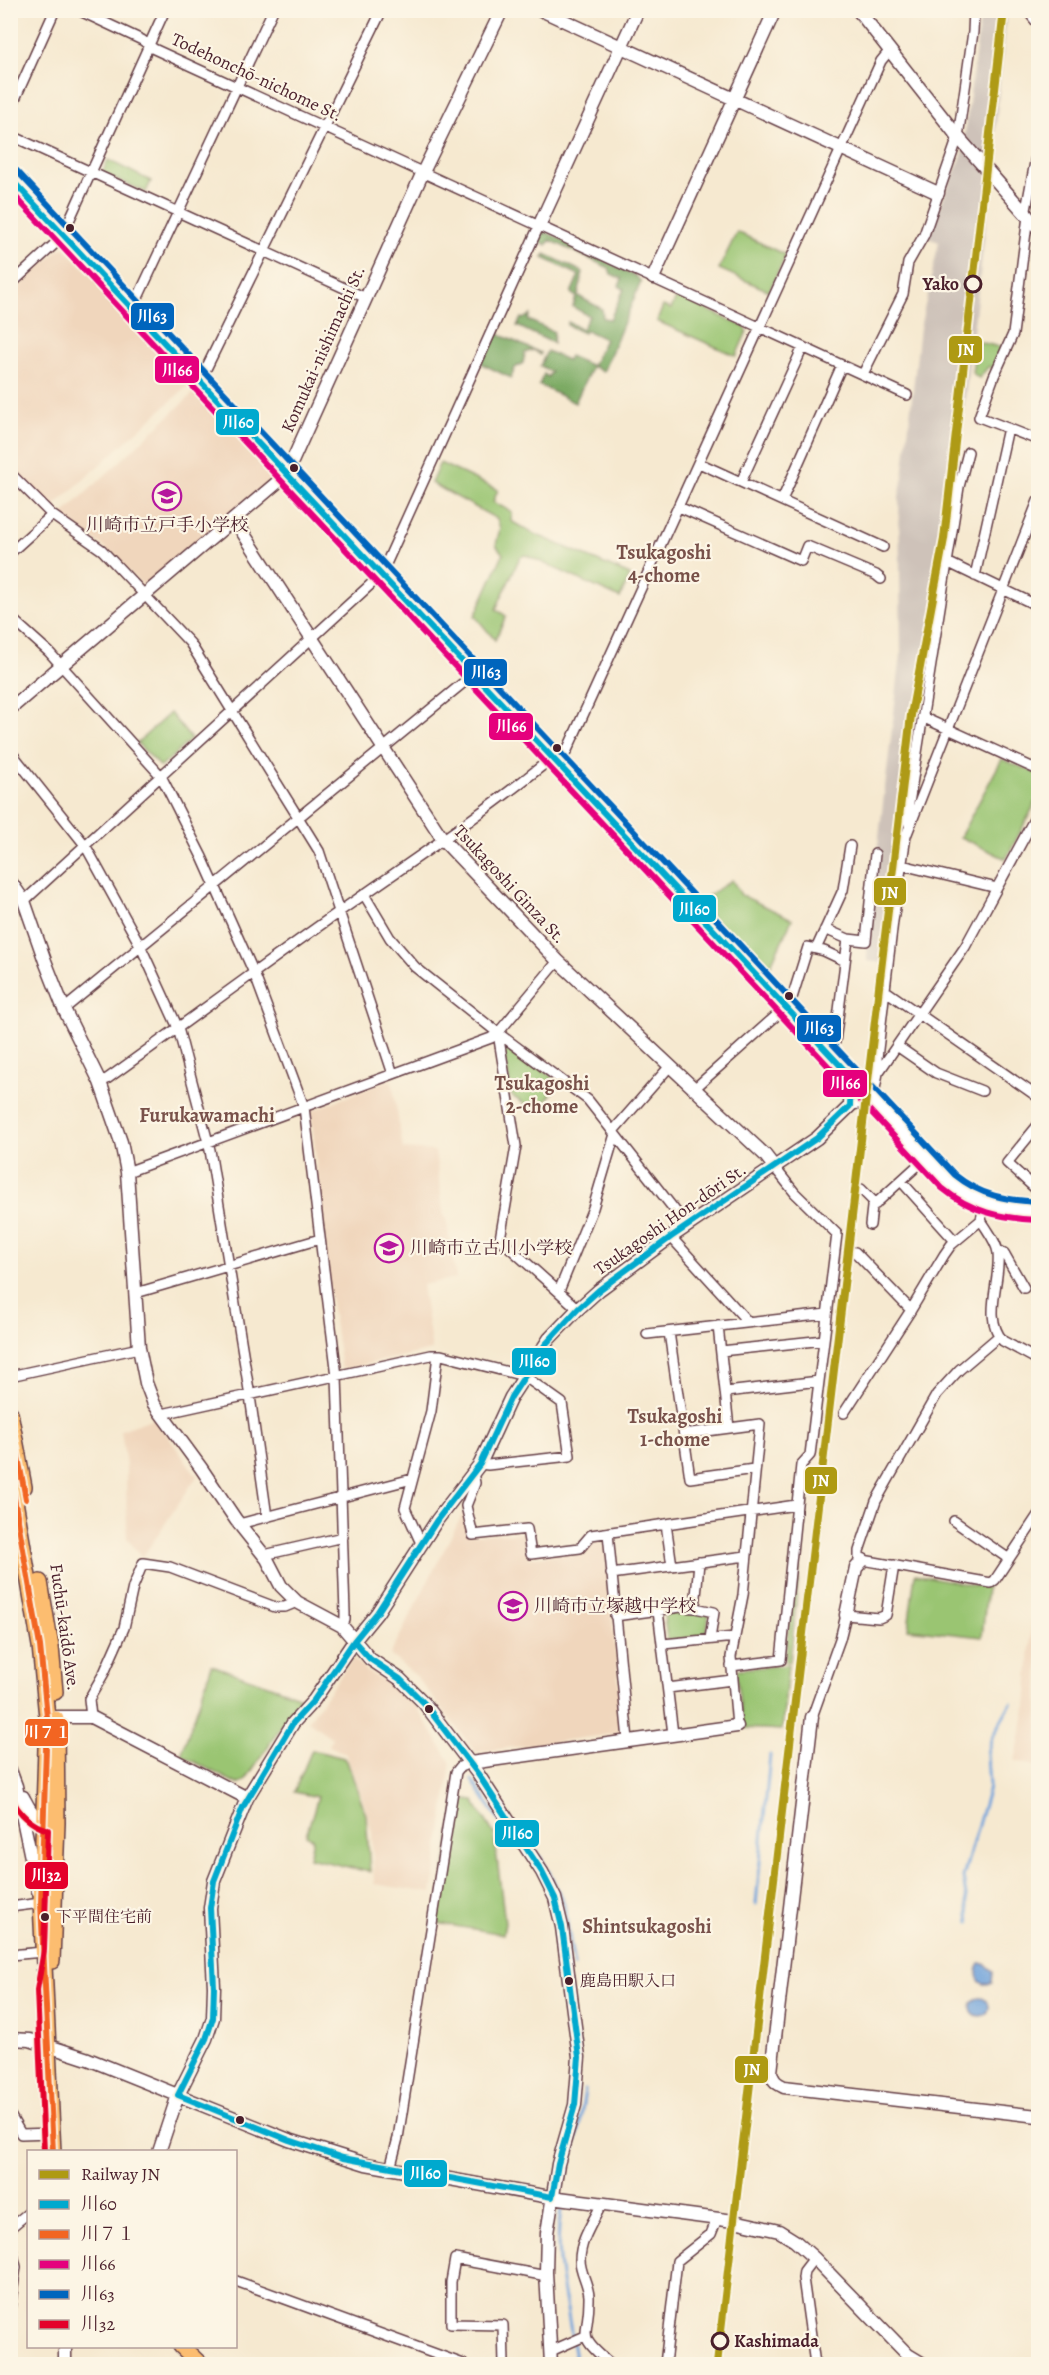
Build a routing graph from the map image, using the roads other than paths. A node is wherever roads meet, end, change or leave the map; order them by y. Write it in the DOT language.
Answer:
graph roads {
  1 [pos="55,10"];
  2 [pos="78,10"];
  3 [pos="165,10"];
  4 [pos="273,10"];
  5 [pos="382,10"];
  6 [pos="502,10"];
  7 [pos="541,10"];
  8 [pos="638,10"];
  9 [pos="775,10"];
  10 [pos="858,10"];
  11 [pos="974,10"];
  12 [pos="1027,10"];
  13 [pos="1038,24"];
  14 [pos="149,46"];
  15 [pos="621,48"];
  16 [pos="890,50"];
  17 [pos="236,86"];
  18 [pos="734,100"];
  19 [pos="10,110"];
  20 [pos="325,127"];
  21 [pos="10,135"];
  22 [pos="958,137"];
  23 [pos="1038,146"];
  24 [pos="842,148"];
  25 [pos="92,172"];
  26 [pos="423,172"];
  27 [pos="10,177"];
  28 [pos="938,193"];
  29 [pos="178,212"];
  30 [pos="1028,216"];
  31 [pos="539,226"];
  32 [pos="1038,228"];
  33 [pos="63,234"];
  34 [pos="263,251"];
  35 [pos="653,278"];
  36 [pos="10,285"];
  37 [pos="366,298"];
  38 [pos="133,308"];
  39 [pos="761,327"];
  40 [pos="803,346"];
  41 [pos="842,365"];
  42 [pos="863,374"];
  43 [pos="200,381"];
  44 [pos="907,394"];
  45 [pos="1008,428"];
  46 [pos="1038,440"];
  47 [pos="968,452"];
  48 [pos="699,463"];
  49 [pos="10,473"];
  50 [pos="286,475"];
  51 [pos="741,482"];
  52 [pos="782,500"];
  53 [pos="1038,501"];
  54 [pos="679,507"];
  55 [pos="1036,514"];
  56 [pos="52,515"];
  57 [pos="234,519"];
  58 [pos="883,546"];
  59 [pos="10,553"];
  60 [pos="947,562"];
  61 [pos="381,575"];
  62 [pos="975,576"];
  63 [pos="881,579"];
  64 [pos="1003,590"];
  65 [pos="146,594"];
  66 [pos="1038,606"];
  67 [pos="10,617"];
  68 [pos="311,638"];
  69 [pos="61,666"];
  70 [pos="474,674"];
  71 [pos="10,709"];
  72 [pos="231,710"];
  73 [pos="922,717"];
  74 [pos="948,729"];
  75 [pos="382,747"];
  76 [pos="10,751"];
  77 [pos="556,760"];
  78 [pos="1038,770"];
  79 [pos="160,776"];
  80 [pos="1038,812"];
  81 [pos="297,818"];
  82 [pos="909,827"];
  83 [pos="444,841"];
  84 [pos="86,845"];
  85 [pos="850,846"];
  86 [pos="875,854"];
  87 [pos="902,865"];
  88 [pos="10,881"];
  89 [pos="215,886"];
  90 [pos="997,888"];
  91 [pos="365,896"];
  92 [pos="24,901"];
  93 [pos="339,912"];
  94 [pos="825,929"];
  95 [pos="848,939"];
  96 [pos="140,945"];
  97 [pos="816,949"];
  98 [pos="558,961"];
  99 [pos="845,961"];
  100 [pos="254,973"];
  101 [pos="886,991"];
  102 [pos="786,1007"];
  103 [pos="64,1009"];
  104 [pos="919,1014"];
  105 [pos="178,1028"];
  106 [pos="498,1033"];
  107 [pos="897,1046"];
  108 [pos="830,1054"];
  109 [pos="670,1066"];
  110 [pos="878,1073"];
  111 [pos="393,1074"];
  112 [pos="851,1077"];
  113 [pos="100,1082"];
  114 [pos="694,1089"];
  115 [pos="982,1091"];
  116 [pos="1038,1097"];
  117 [pos="873,1100"];
  118 [pos="850,1106"];
  119 [pos="304,1107"];
  120 [pos="1038,1125"];
  121 [pos="614,1133"];
  122 [pos="208,1143"];
  123 [pos="927,1157"];
  124 [pos="775,1168"];
  125 [pos="127,1172"];
  126 [pos="901,1181"];
  127 [pos="861,1189"];
  128 [pos="1038,1191"];
  129 [pos="876,1204"];
  130 [pos="984,1205"];
  131 [pos="1038,1207"];
  132 [pos="981,1220"];
  133 [pos="870,1225"];
  134 [pos="688,1227"];
  135 [pos="671,1237"];
  136 [pos="320,1239"];
  137 [pos="955,1241"];
  138 [pos="998,1250"];
  139 [pos="855,1252"];
  140 [pos="229,1266"];
  141 [pos="1024,1288"];
  142 [pos="559,1291"];
  143 [pos="136,1293"];
  144 [pos="578,1309"];
  145 [pos="912,1310"];
  146 [pos="827,1314"];
  147 [pos="747,1322"];
  148 [pos="718,1326"];
  149 [pos="669,1332"];
  150 [pos="647,1334"];
  151 [pos="999,1336"];
  152 [pos="824,1340"];
  153 [pos="139,1348"];
  154 [pos="721,1351"];
  155 [pos="438,1355"];
  156 [pos="1038,1360"];
  157 [pos="10,1376"];
  158 [pos="337,1376"];
  159 [pos="524,1376"];
  160 [pos="819,1381"];
  161 [pos="726,1392"];
  162 [pos="250,1396"];
  163 [pos="10,1413"];
  164 [pos="844,1413"];
  165 [pos="162,1414"];
  166 [pos="729,1428"];
  167 [pos="684,1434"];
  168 [pos="476,1468"];
  169 [pos="754,1469"];
  170 [pos="10,1472"];
  171 [pos="412,1479"];
  172 [pos="342,1498"];
  173 [pos="796,1505"];
  174 [pos="749,1511"];
  175 [pos="1038,1515"];
  176 [pos="267,1516"];
  177 [pos="954,1521"];
  178 [pos="239,1524"];
  179 [pos="666,1524"];
  180 [pos="608,1533"];
  181 [pos="343,1537"];
  182 [pos="423,1542"];
  183 [pos="264,1555"];
  184 [pos="746,1556"];
  185 [pos="1009,1559"];
  186 [pos="861,1561"];
  187 [pos="699,1562"];
  188 [pos="894,1565"];
  189 [pos="672,1566"];
  190 [pos="611,1574"];
  191 [pos="297,1602"];
  192 [pos="695,1608"];
  193 [pos="658,1611"];
  194 [pos="846,1615"];
  195 [pos="615,1616"];
  196 [pos="342,1626"];
  197 [pos="735,1637"];
  198 [pos="710,1639"];
  199 [pos="354,1641"];
  200 [pos="663,1644"];
  201 [pos="731,1666"];
  202 [pos="732,1680"];
  203 [pos="668,1688"];
  204 [pos="57,1717"];
  205 [pos="91,1717"];
  206 [pos="812,1717"];
  207 [pos="737,1726"];
  208 [pos="673,1734"];
  209 [pos="628,1740"];
  210 [pos="470,1762"];
  211 [pos="10,1770"];
  212 [pos="16,1786"];
  213 [pos="247,1798"];
  214 [pos="51,1822"];
  215 [pos="41,1903"];
  216 [pos="10,1907"];
  217 [pos="43,1952"];
  218 [pos="10,1955"];
  219 [pos="46,1991"];
  220 [pos="10,2039"];
  221 [pos="47,2045"];
  222 [pos="178,2095"];
  223 [pos="10,2115"];
  224 [pos="1038,2116"];
  225 [pos="52,2133"];
  226 [pos="53,2150"];
  227 [pos="159,2150"];
  228 [pos="390,2169"];
  229 [pos="552,2197"];
  230 [pos="602,2203"];
  231 [pos="27,2214"];
  232 [pos="717,2219"];
  233 [pos="10,2228"];
  234 [pos="10,2242"];
  235 [pos="814,2258"];
  236 [pos="547,2276"];
  237 [pos="237,2281"];
  238 [pos="10,2308"];
  239 [pos="585,2336"];
  240 [pos="10,2337"];
  241 [pos="64,2348"];
  242 [pos="183,2348"];
  243 [pos="10,2350"];
  244 [pos="550,2351"];
  245 [pos="905,2360"];
  246 [pos="65,2364"];
  247 [pos="200,2364"];
  248 [pos="463,2364"];
  249 [pos="504,2364"];
  250 [pos="551,2364"];
  251 [pos="611,2364"];
  252 [pos="664,2364"];
  253 [pos="815,2364"];
  254 [pos="923,2364"];
  1 -- 19 [label="street"];
  2 -- 14 [label="street, Todehonchō-nichome St."];
  3 -- 14 [label="street"];
  4 -- 17 [label="street"];
  5 -- 20 [label="street"];
  6 -- 26 [label="street, Komukai-nishimachi St."];
  7 -- 15 [label="street"];
  8 -- 15 [label="street"];
  9 -- 18 [label="street"];
  10 -- 16 [label="street"];
  11 -- 22 [label="street"];
  12 -- 13 [label="street"];
  14 -- 17 [label="street, Todehonchō-nichome St."];
  14 -- 25 [label="street"];
  15 -- 18 [label="street"];
  15 -- 31 [label="street"];
  16 -- 22 [label="street"];
  16 -- 24 [label="street"];
  17 -- 20 [label="street, Todehonchō-nichome St."];
  17 -- 29 [label="street"];
  18 -- 24 [label="street"];
  18 -- 35 [label="street"];
  20 -- 26 [label="street, Todehonchō-nichome St."];
  20 -- 34 [label="street"];
  21 -- 25 [label="street"];
  22 -- 28 [label="street"];
  22 -- 30 [label="street"];
  23 -- 30 [label="street"];
  24 -- 28 [label="street"];
  24 -- 39 [label="street"];
  25 -- 29 [label="street"];
  25 -- 33 [label="street"];
  26 -- 31 [label="street, Todehonchō-nichome St."];
  26 -- 37 [label="street, Komukai-nishimachi St."];
  27 -- 33 [label="street"];
  28 -- 42 [label="street"];
  29 -- 34 [label="street"];
  29 -- 38 [label="street"];
  30 -- 32 [label="street"];
  30 -- 45 [label="street"];
  31 -- 35 [label="street, Todehonchō-nichome St."];
  31 -- 61 [label="street"];
  33 -- 36 [label="street"];
  33 -- 38 [label="street"];
  34 -- 37 [label="street"];
  34 -- 43 [label="street"];
  35 -- 39 [label="street, Todehonchō-nichome St."];
  37 -- 50 [label="street, Komukai-nishimachi St."];
  38 -- 43 [label="street"];
  39 -- 40 [label="street, Todehonchō-nichome St."];
  39 -- 48 [label="street"];
  40 -- 41 [label="street, Todehonchō-nichome St."];
  40 -- 51 [label="street"];
  41 -- 42 [label="street, Todehonchō-nichome St."];
  41 -- 52 [label="street"];
  42 -- 44 [label="street, Todehonchō-nichome St."];
  43 -- 50 [label="street"];
  45 -- 46 [label="street"];
  45 -- 62 [label="street"];
  47 -- 60 [label="street"];
  48 -- 51 [label="street"];
  48 -- 54 [label="street"];
  49 -- 56 [label="street"];
  50 -- 57 [label="street, Komukai-nishimachi St."];
  50 -- 61 [label="street"];
  51 -- 52 [label="street"];
  52 -- 58 [label="street"];
  53 -- 55 [label="street"];
  54 -- 63 [label="street"];
  54 -- 77 [label="street"];
  55 -- 64 [label="street"];
  56 -- 59 [label="street"];
  56 -- 65 [label="street"];
  57 -- 65 [label="street, Komukai-nishimachi St."];
  57 -- 68 [label="street, Tsukagoshi Ginza St."];
  60 -- 62 [label="street"];
  60 -- 73 [label="street"];
  61 -- 68 [label="street"];
  61 -- 70 [label="street"];
  62 -- 64 [label="street"];
  64 -- 66 [label="street"];
  64 -- 74 [label="street"];
  65 -- 69 [label="street, Komukai-nishimachi St."];
  65 -- 72 [label="street"];
  67 -- 69 [label="street"];
  68 -- 72 [label="street"];
  68 -- 75 [label="street, Tsukagoshi Ginza St."];
  69 -- 71 [label="street, Komukai-nishimachi St."];
  69 -- 79 [label="street"];
  70 -- 75 [label="street"];
  70 -- 77 [label="street"];
  72 -- 79 [label="street"];
  72 -- 81 [label="street"];
  73 -- 74 [label="street"];
  73 -- 82 [label="street"];
  74 -- 78 [label="street"];
  74 -- 82 [label="street"];
  75 -- 81 [label="street"];
  75 -- 83 [label="street, Tsukagoshi Ginza St."];
  76 -- 84 [label="street"];
  77 -- 83 [label="street"];
  77 -- 102 [label="street"];
  79 -- 84 [label="street"];
  79 -- 89 [label="street"];
  80 -- 90 [label="street"];
  81 -- 89 [label="street"];
  81 -- 93 [label="street"];
  82 -- 87 [label="street"];
  83 -- 91 [label="street"];
  83 -- 98 [label="street, Tsukagoshi Ginza St."];
  84 -- 92 [label="street"];
  84 -- 96 [label="street"];
  85 -- 94 [label="street"];
  86 -- 95 [label="street"];
  87 -- 90 [label="street"];
  87 -- 101 [label="street"];
  88 -- 92 [label="street"];
  89 -- 96 [label="street"];
  89 -- 100 [label="street"];
  90 -- 104 [label="street"];
  91 -- 93 [label="street"];
  91 -- 106 [label="street"];
  92 -- 103 [label="street"];
  93 -- 100 [label="street"];
  93 -- 111 [label="street"];
  94 -- 95 [label="street"];
  94 -- 97 [label="street"];
  95 -- 99 [label="street"];
  96 -- 103 [label="street"];
  96 -- 105 [label="street"];
  97 -- 99 [label="street"];
  97 -- 102 [label="street"];
  98 -- 106 [label="street"];
  98 -- 109 [label="street, Tsukagoshi Ginza St."];
  99 -- 108 [label="street"];
  100 -- 105 [label="street"];
  100 -- 119 [label="street"];
  101 -- 104 [label="street"];
  101 -- 110 [label="street"];
  102 -- 108 [label="street"];
  102 -- 114 [label="street"];
  103 -- 113 [label="street"];
  104 -- 107 [label="street"];
  104 -- 116 [label="street"];
  105 -- 113 [label="street"];
  105 -- 122 [label="street"];
  106 -- 111 [label="street"];
  106 -- 121 [label="street"];
  106 -- 142 [label="street"];
  107 -- 110 [label="street"];
  107 -- 115 [label="street"];
  108 -- 112 [label="street"];
  109 -- 114 [label="street, Tsukagoshi Ginza St."];
  109 -- 121 [label="street"];
  110 -- 117 [label="street"];
  111 -- 119 [label="street"];
  112 -- 117 [label="street"];
  112 -- 118 [label="street"];
  113 -- 125 [label="street"];
  114 -- 124 [label="street, Tsukagoshi Ginza St."];
  117 -- 118 [label="street"];
  117 -- 123 [label="street"];
  118 -- 124 [label="street, Tsukagoshi Hon-dōri St."];
  119 -- 122 [label="street"];
  119 -- 136 [label="street"];
  120 -- 128 [label="street"];
  121 -- 134 [label="street"];
  121 -- 142 [label="street"];
  122 -- 125 [label="street"];
  122 -- 140 [label="street"];
  123 -- 126 [label="street"];
  123 -- 130 [label="street"];
  124 -- 134 [label="street, Tsukagoshi Hon-dōri St."];
  124 -- 146 [label="street"];
  125 -- 143 [label="street"];
  126 -- 129 [label="street"];
  126 -- 137 [label="street"];
  127 -- 129 [label="street"];
  129 -- 133 [label="street"];
  130 -- 131 [label="street"];
  130 -- 132 [label="street"];
  132 -- 137 [label="street"];
  132 -- 138 [label="street"];
  134 -- 135 [label="street, Tsukagoshi Hon-dōri St."];
  135 -- 144 [label="street, Tsukagoshi Hon-dōri St."];
  135 -- 147 [label="street"];
  136 -- 140 [label="street"];
  136 -- 158 [label="street"];
  137 -- 145 [label="street"];
  138 -- 141 [label="street"];
  138 -- 151 [label="street"];
  139 -- 145 [label="street"];
  140 -- 143 [label="street"];
  140 -- 162 [label="street"];
  142 -- 144 [label="street"];
  143 -- 153 [label="street"];
  144 -- 159 [label="street, Tsukagoshi Hon-dōri St."];
  145 -- 164 [label="street"];
  146 -- 147 [label="street"];
  146 -- 152 [label="street"];
  147 -- 148 [label="street"];
  148 -- 149 [label="street"];
  148 -- 154 [label="street"];
  149 -- 150 [label="street"];
  149 -- 167 [label="street"];
  151 -- 156 [label="street"];
  151 -- 186 [label="street"];
  152 -- 154 [label="street"];
  152 -- 160 [label="street"];
  153 -- 157 [label="street"];
  153 -- 165 [label="street"];
  154 -- 161 [label="street"];
  155 -- 158 [label="street"];
  155 -- 159 [label="street"];
  155 -- 171 [label="street"];
  158 -- 162 [label="street"];
  158 -- 172 [label="street"];
  159 -- 168 [label="street, Tsukagoshi Hon-dōri St."];
  159 -- 168 [label="street"];
  160 -- 161 [label="street"];
  160 -- 173 [label="street"];
  161 -- 166 [label="street"];
  162 -- 165 [label="street"];
  162 -- 176 [label="street"];
  163 -- 204 [label="highway, Fuchū-kaidō Ave."];
  165 -- 178 [label="street"];
  166 -- 167 [label="street"];
  166 -- 169 [label="street"];
  167 -- 169 [label="street"];
  168 -- 180 [label="street"];
  168 -- 182 [label="street, Tsukagoshi Hon-dōri St."];
  169 -- 174 [label="street"];
  170 -- 214 [label="highway, Fuchū-kaidō Ave."];
  171 -- 172 [label="street"];
  171 -- 182 [label="street"];
  172 -- 176 [label="street"];
  172 -- 181 [label="street"];
  173 -- 174 [label="street"];
  173 -- 201 [label="street"];
  174 -- 179 [label="street"];
  174 -- 184 [label="street"];
  175 -- 185 [label="street"];
  176 -- 178 [label="street"];
  177 -- 185 [label="street"];
  178 -- 183 [label="street"];
  179 -- 180 [label="street"];
  179 -- 189 [label="street"];
  180 -- 190 [label="street"];
  181 -- 183 [label="street"];
  181 -- 196 [label="street"];
  182 -- 199 [label="street, Tsukagoshi Hon-dōri St."];
  183 -- 191 [label="street"];
  184 -- 187 [label="street"];
  184 -- 197 [label="street"];
  185 -- 188 [label="street"];
  186 -- 188 [label="street"];
  186 -- 194 [label="street"];
  187 -- 189 [label="street"];
  187 -- 192 [label="street"];
  188 -- 194 [label="street"];
  189 -- 190 [label="street"];
  190 -- 195 [label="street"];
  191 -- 196 [label="street"];
  191 -- 205 [label="street"];
  192 -- 193 [label="street"];
  192 -- 198 [label="street"];
  193 -- 195 [label="street"];
  193 -- 200 [label="street"];
  194 -- 206 [label="street"];
  195 -- 209 [label="street"];
  196 -- 199 [label="street"];
  197 -- 198 [label="street"];
  197 -- 201 [label="street"];
  198 -- 200 [label="street"];
  199 -- 210 [label="street"];
  199 -- 213 [label="street, Tsukagoshi Hon-dōri St."];
  200 -- 203 [label="street"];
  201 -- 202 [label="street"];
  202 -- 203 [label="street"];
  202 -- 207 [label="street"];
  203 -- 208 [label="street"];
  204 -- 205 [label="street"];
  204 -- 214 [label="highway, Fuchū-kaidō Ave."];
  205 -- 213 [label="street"];
  206 -- 224 [label="street"];
  207 -- 208 [label="street"];
  208 -- 209 [label="street"];
  209 -- 210 [label="street"];
  210 -- 228 [label="street"];
  210 -- 229 [label="street"];
  211 -- 212 [label="street"];
  212 -- 214 [label="street"];
  212 -- 215 [label="street"];
  213 -- 222 [label="street, Tsukagoshi Hon-dōri St."];
  214 -- 215 [label="highway, Fuchū-kaidō Ave."];
  214 -- 219 [label="highway, Fuchū-kaidō Ave."];
  215 -- 216 [label="street"];
  215 -- 217 [label="highway, Fuchū-kaidō Ave."];
  217 -- 218 [label="street"];
  217 -- 219 [label="highway, Fuchū-kaidō Ave."];
  219 -- 221 [label="highway, Fuchū-kaidō Ave."];
  220 -- 221 [label="street"];
  221 -- 222 [label="street"];
  221 -- 225 [label="highway, Fuchū-kaidō Ave."];
  222 -- 227 [label="street, Tsukagoshi Hon-dōri St."];
  222 -- 228 [label="street"];
  223 -- 225 [label="street"];
  225 -- 226 [label="highway, Fuchū-kaidō Ave."];
  228 -- 229 [label="street"];
  229 -- 230 [label="street"];
  229 -- 236 [label="street"];
  230 -- 232 [label="street"];
  230 -- 239 [label="street"];
  231 -- 233 [label="street"];
  232 -- 235 [label="street"];
  232 -- 252 [label="street"];
  234 -- 238 [label="street"];
  235 -- 245 [label="street"];
  235 -- 253 [label="street"];
  236 -- 244 [label="street"];
  236 -- 249 [label="street"];
  237 -- 248 [label="street"];
  239 -- 244 [label="street"];
  239 -- 251 [label="street"];
  240 -- 243 [label="street"];
  241 -- 246 [label="street"];
  242 -- 247 [label="highway"];
  244 -- 250 [label="street"];
  245 -- 254 [label="street"];
}
